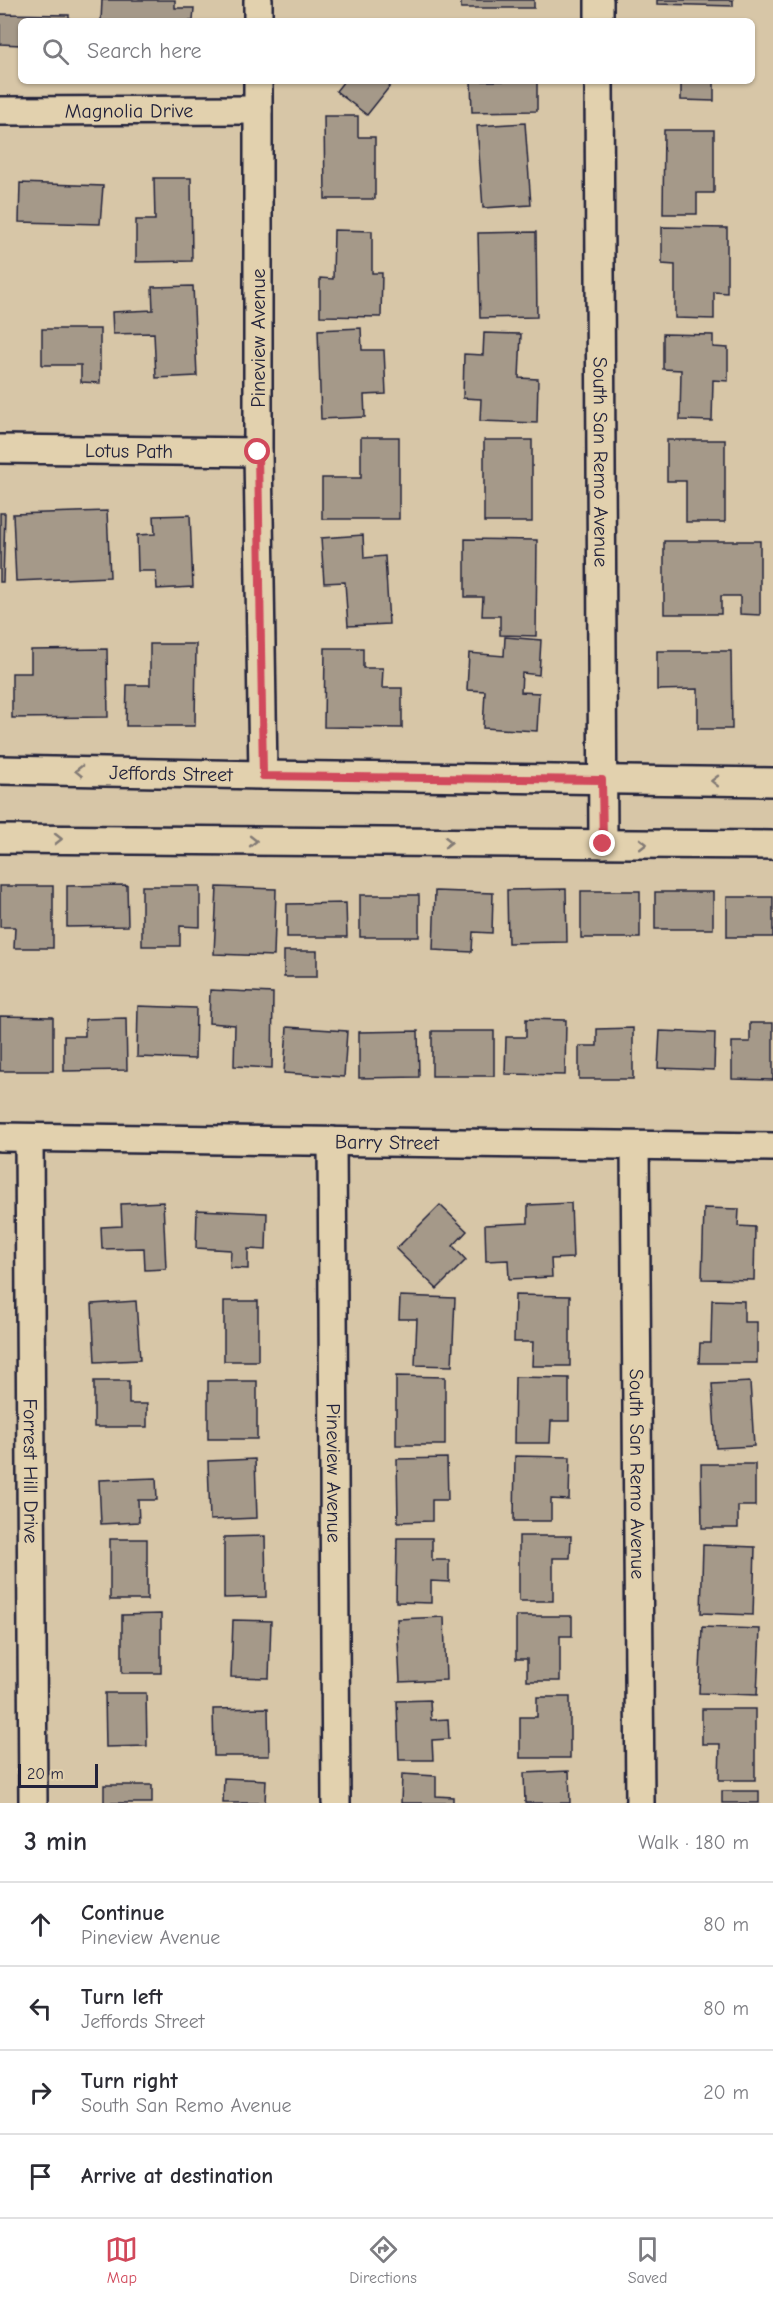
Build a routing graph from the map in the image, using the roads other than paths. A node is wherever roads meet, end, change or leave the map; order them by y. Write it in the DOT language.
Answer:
graph roads {
  1 [pos="258,0"];
  2 [pos="599,0"];
  3 [pos="258,18"];
  4 [pos="599,18"];
  5 [pos="258,84"];
  6 [pos="599,84"];
  7 [pos="258,110"];
  8 [pos="0,111"];
  9 [pos="0,449"];
  10 [pos="258,452"];
  11 [pos="0,770"];
  12 [pos="263,776"];
  13 [pos="602,780"];
  14 [pos="773,782"];
  15 [pos="0,839"];
  16 [pos="603,844"];
  17 [pos="773,845"];
  18 [pos="0,1137"];
  19 [pos="28,1137"];
  20 [pos="332,1141"];
  21 [pos="635,1146"];
  22 [pos="773,1147"];
  23 [pos="33,1803"];
  24 [pos="336,1803"];
  25 [pos="640,1803"];
  1 -- 3 [label="street"];
  2 -- 4 [label="street"];
  5 -- 7 [label="street, Pineview Avenue"];
  6 -- 13 [label="street, South San Remo Avenue"];
  7 -- 8 [label="street, Magnolia Drive"];
  7 -- 10 [label="street, Pineview Avenue"];
  9 -- 10 [label="street, Lotus Path"];
  10 -- 12 [label="street, Pineview Avenue"];
  12 -- 11 [label="street, Jeffords Street, one-way"];
  12 -- 13 [label="street, Jeffords Street"];
  14 -- 13 [label="street, Jeffords Street, one-way"];
  13 -- 16 [label="street, South San Remo Avenue"];
  15 -- 16 [label="street, one-way"];
  16 -- 17 [label="street, one-way"];
  18 -- 19 [label="street, Barry Street"];
  19 -- 20 [label="street, Barry Street"];
  19 -- 23 [label="street, Forrest Hill Drive"];
  20 -- 21 [label="street, Barry Street"];
  20 -- 24 [label="street, Pineview Avenue"];
  21 -- 22 [label="street, Barry Street"];
  21 -- 25 [label="street, South San Remo Avenue"];
}
